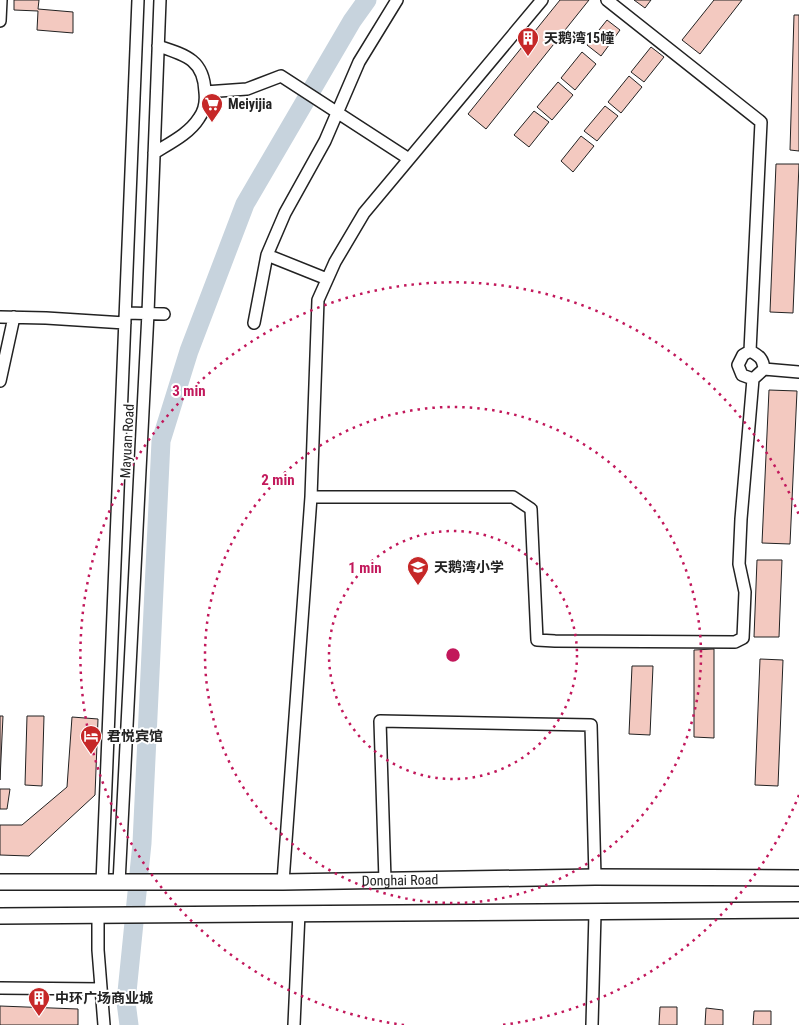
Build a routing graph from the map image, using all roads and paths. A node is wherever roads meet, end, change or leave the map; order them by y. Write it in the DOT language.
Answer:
graph roads {
  1 [pos="1,0"];
  2 [pos="138,0"];
  3 [pos="160,0"];
  4 [pos="398,0"];
  5 [pos="542,0"];
  6 [pos="607,0"];
  7 [pos="0,21"];
  8 [pos="158,46"];
  9 [pos="205,92"];
  10 [pos="337,111"];
  11 [pos="154,153"];
  12 [pos="409,159"];
  13 [pos="267,255"];
  14 [pos="327,279"];
  15 [pos="148,313"];
  16 [pos="164,314"];
  17 [pos="0,317"];
  18 [pos="14,317"];
  19 [pos="125,318"];
  20 [pos="254,323"];
  21 [pos="750,352"];
  22 [pos="764,369"];
  23 [pos="799,372"];
  24 [pos="753,379"];
  25 [pos="0,381"];
  26 [pos="311,497"];
  27 [pos="595,877"];
  28 [pos="799,878"];
  29 [pos="386,880"];
  30 [pos="0,882"];
  31 [pos="120,882"];
  32 [pos="283,882"];
  33 [pos="102,883"];
  34 [pos="799,910"];
  35 [pos="299,913"];
  36 [pos="595,913"];
  37 [pos="98,915"];
  38 [pos="0,916"];
  39 [pos="0,988"];
  40 [pos="101,989"];
  41 [pos="104,1025"];
  42 [pos="294,1025"];
  43 [pos="592,1025"];
  1 -- 7 [label="street"];
  2 -- 19 [label="street, Mayuan Road"];
  3 -- 8 [label="street, Mayuan Road"];
  4 -- 10 [label="street"];
  5 -- 12 [label="street"];
  6 -- 21 [label="street"];
  8 -- 9 [label="street"];
  8 -- 11 [label="street, Mayuan Road"];
  9 -- 10 [label="street"];
  9 -- 11 [label="street"];
  10 -- 12 [label="street"];
  10 -- 13 [label="street"];
  11 -- 15 [label="street, Mayuan Road"];
  12 -- 14 [label="street"];
  13 -- 14 [label="street"];
  13 -- 20 [label="street"];
  14 -- 26 [label="street"];
  15 -- 16 [label="street"];
  15 -- 19 [label="street"];
  15 -- 31 [label="street, Mayuan Road"];
  17 -- 18 [label="street"];
  18 -- 19 [label="street"];
  18 -- 25 [label="street"];
  19 -- 33 [label="street, Mayuan Road"];
  21 -- 22 [label="street"];
  21 -- 24 [label="street"];
  22 -- 23 [label="street"];
  22 -- 24 [label="street"];
  24 -- 26 [label="street"];
  26 -- 32 [label="street"];
  27 -- 28 [label="main road, Donghai Road"];
  27 -- 29 [label="main road, Donghai Road"];
  27 -- 29 [label="street"];
  29 -- 32 [label="main road, Donghai Road"];
  30 -- 33 [label="main road, Donghai Road"];
  31 -- 32 [label="main road, Donghai Road"];
  31 -- 33 [label="main road, Donghai Road"];
  34 -- 36 [label="main road"];
  35 -- 36 [label="main road"];
  35 -- 37 [label="main road"];
  35 -- 42 [label="street"];
  36 -- 43 [label="street"];
  37 -- 38 [label="main road"];
  37 -- 40 [label="street"];
  39 -- 40 [label="street"];
  40 -- 41 [label="street"];
}
